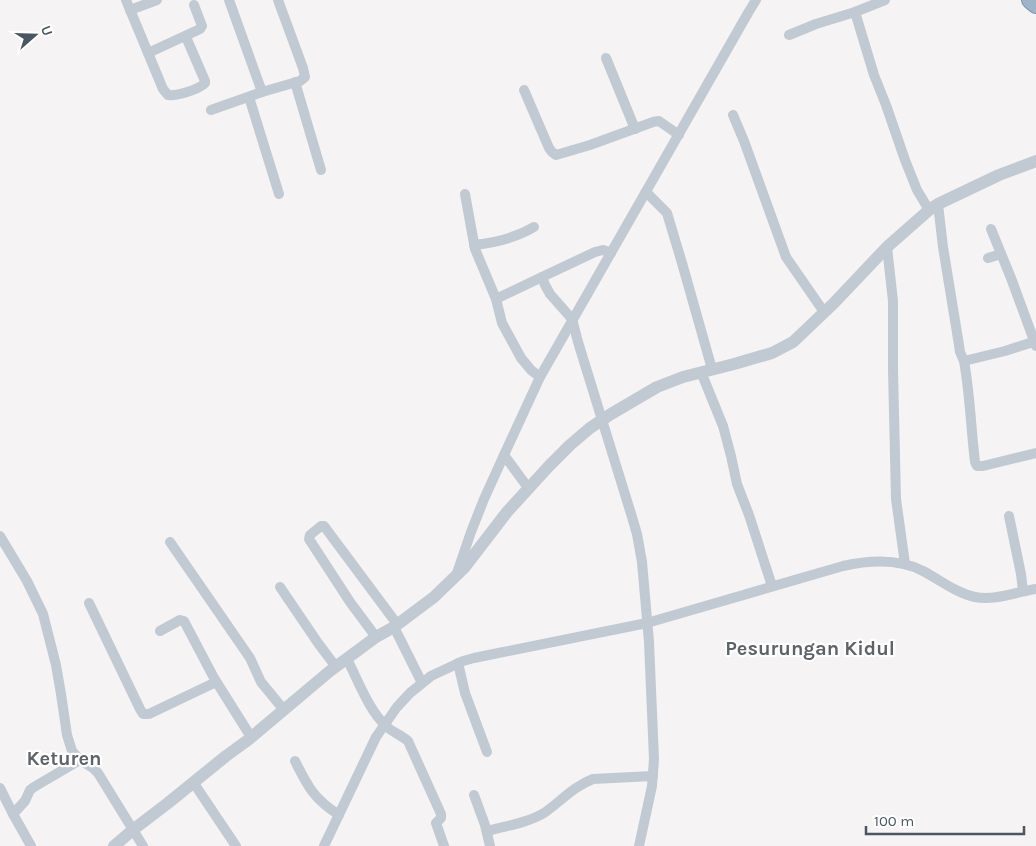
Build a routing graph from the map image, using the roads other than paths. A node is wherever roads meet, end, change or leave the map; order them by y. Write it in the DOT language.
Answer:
graph roads {
  1 [pos="157,0"];
  2 [pos="229,0"];
  3 [pos="278,0"];
  4 [pos="756,0"];
  5 [pos="885,0"];
  6 [pos="1030,0"];
  7 [pos="128,5"];
  8 [pos="194,5"];
  9 [pos="1036,5"];
  10 [pos="855,12"];
  11 [pos="789,35"];
  12 [pos="186,36"];
  13 [pos="148,53"];
  14 [pos="606,58"];
  15 [pos="295,82"];
  16 [pos="524,90"];
  17 [pos="262,92"];
  18 [pos="249,97"];
  19 [pos="210,110"];
  20 [pos="733,115"];
  21 [pos="634,128"];
  22 [pos="676,133"];
  23 [pos="1036,161"];
  24 [pos="321,170"];
  25 [pos="646,192"];
  26 [pos="279,194"];
  27 [pos="465,194"];
  28 [pos="933,207"];
  29 [pos="534,227"];
  30 [pos="991,230"];
  31 [pos="474,245"];
  32 [pos="887,247"];
  33 [pos="607,252"];
  34 [pos="1001,254"];
  35 [pos="988,258"];
  36 [pos="542,278"];
  37 [pos="496,299"];
  38 [pos="824,312"];
  39 [pos="568,315"];
  40 [pos="1035,343"];
  41 [pos="964,361"];
  42 [pos="707,371"];
  43 [pos="536,374"];
  44 [pos="602,420"];
  45 [pos="1036,453"];
  46 [pos="504,455"];
  47 [pos="529,489"];
  48 [pos="1009,516"];
  49 [pos="0,536"];
  50 [pos="170,542"];
  51 [pos="904,564"];
  52 [pos="457,574"];
  53 [pos="772,586"];
  54 [pos="280,587"];
  55 [pos="1036,589"];
  56 [pos="1023,591"];
  57 [pos="89,602"];
  58 [pos="392,620"];
  59 [pos="647,626"];
  60 [pos="160,631"];
  61 [pos="372,632"];
  62 [pos="347,659"];
  63 [pos="333,662"];
  64 [pos="458,665"];
  65 [pos="216,682"];
  66 [pos="422,682"];
  67 [pos="280,705"];
  68 [pos="392,729"];
  69 [pos="247,731"];
  70 [pos="487,752"];
  71 [pos="80,760"];
  72 [pos="295,761"];
  73 [pos="653,776"];
  74 [pos="193,782"];
  75 [pos="0,788"];
  76 [pos="474,795"];
  77 [pos="12,814"];
  78 [pos="339,815"];
  79 [pos="130,825"];
  80 [pos="487,831"];
  81 [pos="31,846"];
  82 [pos="114,846"];
  83 [pos="144,846"];
  84 [pos="236,846"];
  85 [pos="324,846"];
  86 [pos="444,846"];
  87 [pos="490,846"];
  88 [pos="639,846"];
  1 -- 7 [label="street"];
  2 -- 17 [label="street"];
  3 -- 15 [label="street"];
  4 -- 22 [label="street"];
  5 -- 10 [label="street"];
  6 -- 9 [label="highway"];
  7 -- 13 [label="street"];
  8 -- 12 [label="street"];
  10 -- 11 [label="street"];
  10 -- 28 [label="street"];
  12 -- 13 [label="street"];
  12 -- 13 [label="street"];
  14 -- 21 [label="street"];
  15 -- 17 [label="street"];
  15 -- 24 [label="street"];
  16 -- 21 [label="street"];
  17 -- 18 [label="street"];
  18 -- 19 [label="street"];
  18 -- 26 [label="street"];
  20 -- 38 [label="street"];
  21 -- 22 [label="street"];
  22 -- 25 [label="street"];
  23 -- 28 [label="street"];
  25 -- 33 [label="street"];
  25 -- 42 [label="street"];
  27 -- 31 [label="street"];
  28 -- 32 [label="street"];
  28 -- 41 [label="street"];
  29 -- 31 [label="street"];
  30 -- 34 [label="street"];
  31 -- 37 [label="street"];
  32 -- 38 [label="street"];
  32 -- 51 [label="street"];
  33 -- 36 [label="street"];
  33 -- 39 [label="street"];
  34 -- 35 [label="street"];
  34 -- 40 [label="street"];
  36 -- 37 [label="street"];
  36 -- 39 [label="street"];
  37 -- 43 [label="street"];
  38 -- 42 [label="street"];
  39 -- 43 [label="street"];
  39 -- 44 [label="street"];
  40 -- 41 [label="street"];
  41 -- 45 [label="street"];
  42 -- 44 [label="street"];
  42 -- 53 [label="street"];
  43 -- 46 [label="street"];
  44 -- 47 [label="street"];
  44 -- 59 [label="street"];
  46 -- 47 [label="street"];
  46 -- 52 [label="street"];
  47 -- 52 [label="street"];
  48 -- 56 [label="street"];
  49 -- 71 [label="street"];
  50 -- 67 [label="street"];
  51 -- 53 [label="street"];
  51 -- 56 [label="street"];
  52 -- 58 [label="street"];
  53 -- 59 [label="street"];
  54 -- 63 [label="street"];
  55 -- 56 [label="street"];
  57 -- 65 [label="street"];
  58 -- 61 [label="street"];
  58 -- 61 [label="street"];
  58 -- 66 [label="street"];
  59 -- 64 [label="street"];
  59 -- 73 [label="street"];
  60 -- 65 [label="street"];
  61 -- 62 [label="street"];
  62 -- 63 [label="street"];
  62 -- 68 [label="street"];
  63 -- 67 [label="street"];
  64 -- 66 [label="street"];
  64 -- 70 [label="street"];
  65 -- 69 [label="street"];
  66 -- 68 [label="street"];
  67 -- 69 [label="street"];
  68 -- 78 [label="street"];
  68 -- 86 [label="street"];
  69 -- 74 [label="street"];
  71 -- 77 [label="street"];
  71 -- 79 [label="street"];
  72 -- 78 [label="street"];
  73 -- 80 [label="street"];
  73 -- 88 [label="street"];
  74 -- 79 [label="street"];
  74 -- 84 [label="street"];
  75 -- 77 [label="street"];
  76 -- 80 [label="street"];
  77 -- 81 [label="street"];
  78 -- 85 [label="street"];
  79 -- 82 [label="street"];
  79 -- 83 [label="street"];
  80 -- 87 [label="street"];
}
